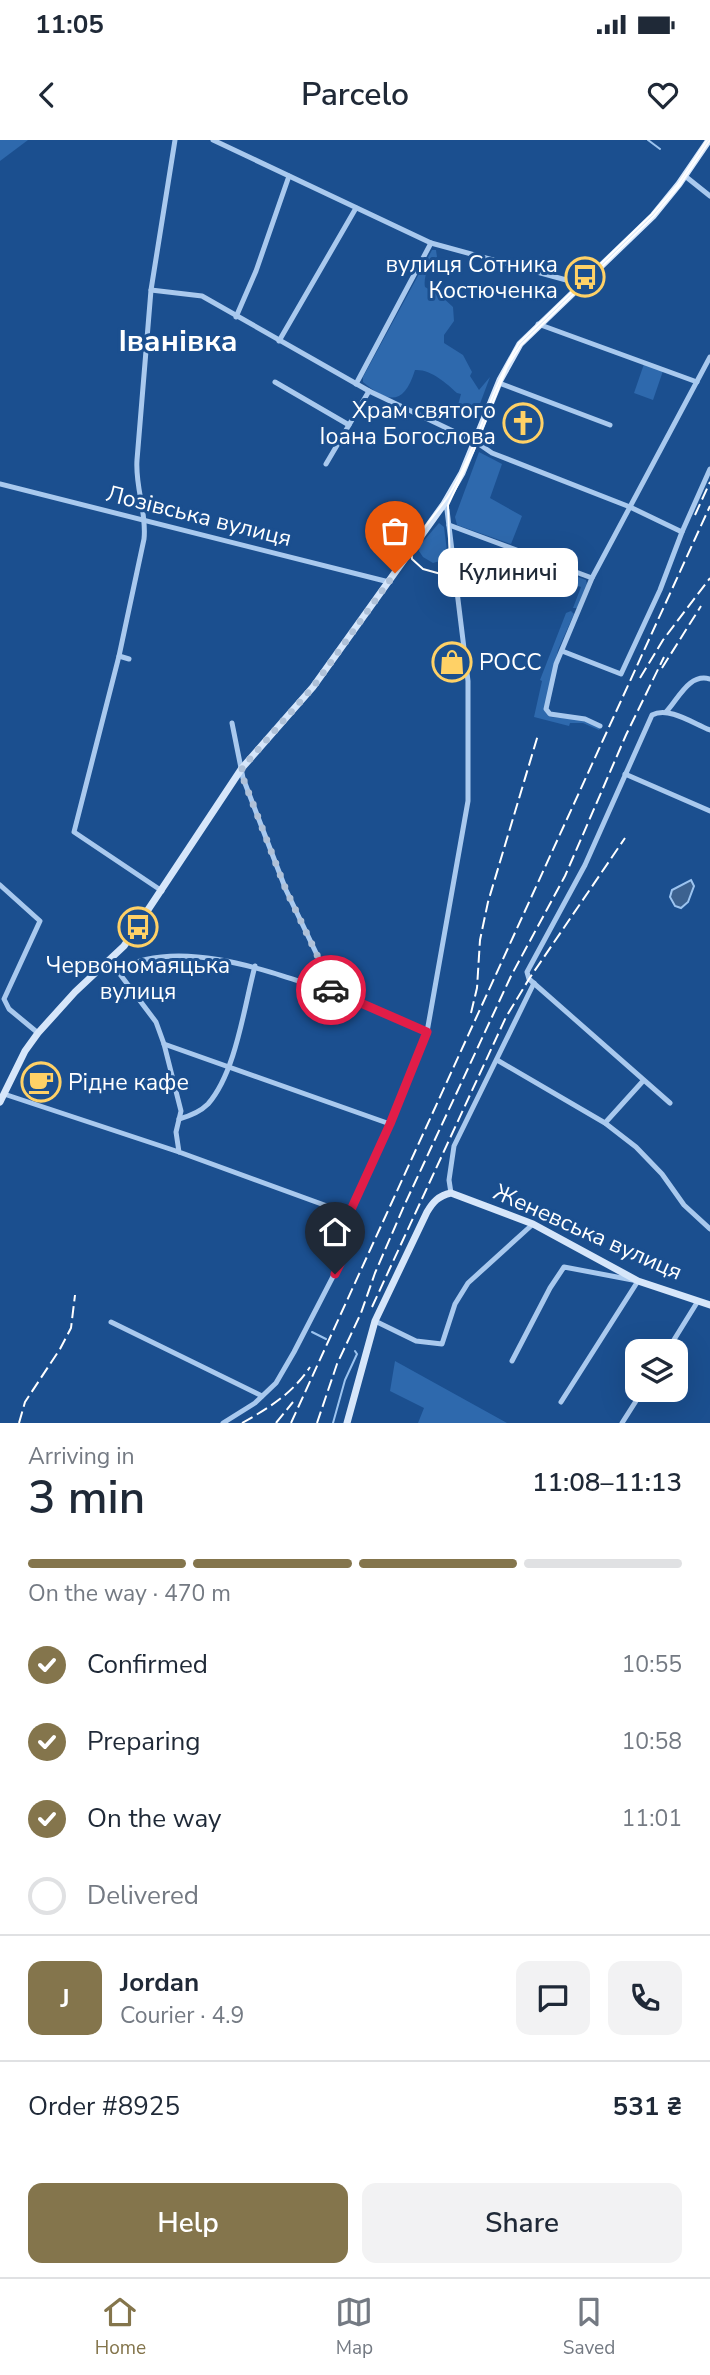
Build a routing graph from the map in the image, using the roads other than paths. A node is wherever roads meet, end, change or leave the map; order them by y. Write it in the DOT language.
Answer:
graph roads {
  1 [pos="175,140"];
  2 [pos="213,140"];
  3 [pos="709,140"];
  4 [pos="289,176"];
  5 [pos="685,176"];
  6 [pos="710,195"];
  7 [pos="356,208"];
  8 [pos="430,243"];
  9 [pos="579,285"];
  10 [pos="151,290"];
  11 [pos="236,317"];
  12 [pos="538,324"];
  13 [pos="279,341"];
  14 [pos="710,357"];
  15 [pos="275,382"];
  16 [pos="697,382"];
  17 [pos="499,383"];
  18 [pos="356,384"];
  19 [pos="369,391"];
  20 [pos="349,425"];
  21 [pos="610,425"];
  22 [pos="476,442"];
  23 [pos="326,464"];
  24 [pos="710,469"];
  25 [pos="0,484"];
  26 [pos="444,504"];
  27 [pos="630,507"];
  28 [pos="146,522"];
  29 [pos="449,525"];
  30 [pos="682,532"];
  31 [pos="592,578"];
  32 [pos="389,582"];
  33 [pos="562,651"];
  34 [pos="119,656"];
  35 [pos="129,659"];
  36 [pos="710,679"];
  37 [pos="666,712"];
  38 [pos="232,723"];
  39 [pos="600,726"];
  40 [pos="710,730"];
  41 [pos="242,768"];
  42 [pos="625,774"];
  43 [pos="710,811"];
  44 [pos="0,885"];
  45 [pos="162,891"];
  46 [pos="110,961"];
  47 [pos="255,966"];
  48 [pos="119,970"];
  49 [pos="534,984"];
  50 [pos="331,992"];
  51 [pos="427,1032"];
  52 [pos="38,1033"];
  53 [pos="164,1044"];
  54 [pos="497,1060"];
  55 [pos="229,1067"];
  56 [pos="643,1081"];
  57 [pos="3,1092"];
  58 [pos="670,1103"];
  59 [pos="179,1119"];
  60 [pos="604,1123"];
  61 [pos="390,1124"];
  62 [pos="180,1152"];
  63 [pos="451,1193"];
  64 [pos="349,1214"];
  65 [pos="533,1224"];
  66 [pos="710,1229"];
  67 [pos="638,1281"];
  68 [pos="698,1301"];
  69 [pos="710,1306"];
  70 [pos="375,1321"];
  71 [pos="111,1322"];
  72 [pos="674,1339"];
  73 [pos="512,1361"];
  74 [pos="262,1396"];
  75 [pos="561,1402"];
  76 [pos="635,1402"];
  77 [pos="223,1423"];
  78 [pos="347,1423"];
  79 [pos="622,1423"];
  1 -- 10 [label="street"];
  2 -- 4 [label="street"];
  3 -- 5 [label="street"];
  4 -- 7 [label="street"];
  4 -- 11 [label="street"];
  5 -- 6 [label="street"];
  5 -- 9 [label="street"];
  7 -- 8 [label="street"];
  7 -- 13 [label="street"];
  8 -- 9 [label="street"];
  8 -- 18 [label="street"];
  9 -- 12 [label="street"];
  10 -- 11 [label="street"];
  10 -- 28 [label="street"];
  11 -- 13 [label="street"];
  12 -- 16 [label="street"];
  12 -- 17 [label="street"];
  13 -- 18 [label="street"];
  14 -- 16 [label="street"];
  15 -- 20 [label="street"];
  16 -- 27 [label="street"];
  17 -- 21 [label="street"];
  17 -- 22 [label="street"];
  18 -- 19 [label="street"];
  19 -- 20 [label="street"];
  19 -- 22 [label="street"];
  20 -- 23 [label="street"];
  22 -- 26 [label="street"];
  22 -- 27 [label="street"];
  24 -- 30 [label="street"];
  25 -- 28 [label="street, Лозівська вулиця"];
  26 -- 29 [label="street"];
  26 -- 32 [label="street"];
  27 -- 30 [label="street"];
  27 -- 31 [label="street"];
  28 -- 32 [label="street, Лозівська вулиця"];
  28 -- 34 [label="street"];
  29 -- 31 [label="street"];
  29 -- 51 [label="street"];
  30 -- 33 [label="street"];
  31 -- 33 [label="street"];
  32 -- 41 [label="street"];
  33 -- 39 [label="street"];
  34 -- 35 [label="street"];
  34 -- 45 [label="street"];
  36 -- 37 [label="street"];
  37 -- 40 [label="street"];
  37 -- 42 [label="street"];
  38 -- 41 [label="street"];
  41 -- 45 [label="street"];
  41 -- 50 [label="street"];
  42 -- 43 [label="street"];
  42 -- 49 [label="street"];
  44 -- 52 [label="street"];
  45 -- 46 [label="street"];
  46 -- 48 [label="street"];
  46 -- 52 [label="street"];
  47 -- 48 [label="street"];
  47 -- 50 [label="street"];
  47 -- 55 [label="street"];
  48 -- 53 [label="street"];
  49 -- 54 [label="street"];
  49 -- 56 [label="street"];
  50 -- 51 [label="street"];
  51 -- 61 [label="street"];
  52 -- 57 [label="street"];
  53 -- 55 [label="street"];
  53 -- 59 [label="street"];
  54 -- 60 [label="street"];
  54 -- 63 [label="street"];
  55 -- 59 [label="street"];
  55 -- 61 [label="street"];
  56 -- 58 [label="street"];
  56 -- 60 [label="street"];
  57 -- 62 [label="street"];
  59 -- 62 [label="street"];
  60 -- 66 [label="street"];
  61 -- 64 [label="street"];
  62 -- 64 [label="street"];
  63 -- 65 [label="street, Женевська вулиця"];
  63 -- 70 [label="street"];
  64 -- 74 [label="street"];
  65 -- 67 [label="street, Женевська вулиця"];
  65 -- 70 [label="street"];
  67 -- 68 [label="street, Женевська вулиця"];
  67 -- 73 [label="street"];
  67 -- 75 [label="street"];
  68 -- 69 [label="street, Женевська вулиця"];
  68 -- 72 [label="street"];
  70 -- 78 [label="street"];
  71 -- 74 [label="street"];
  74 -- 77 [label="street"];
  76 -- 79 [label="street"];
}
